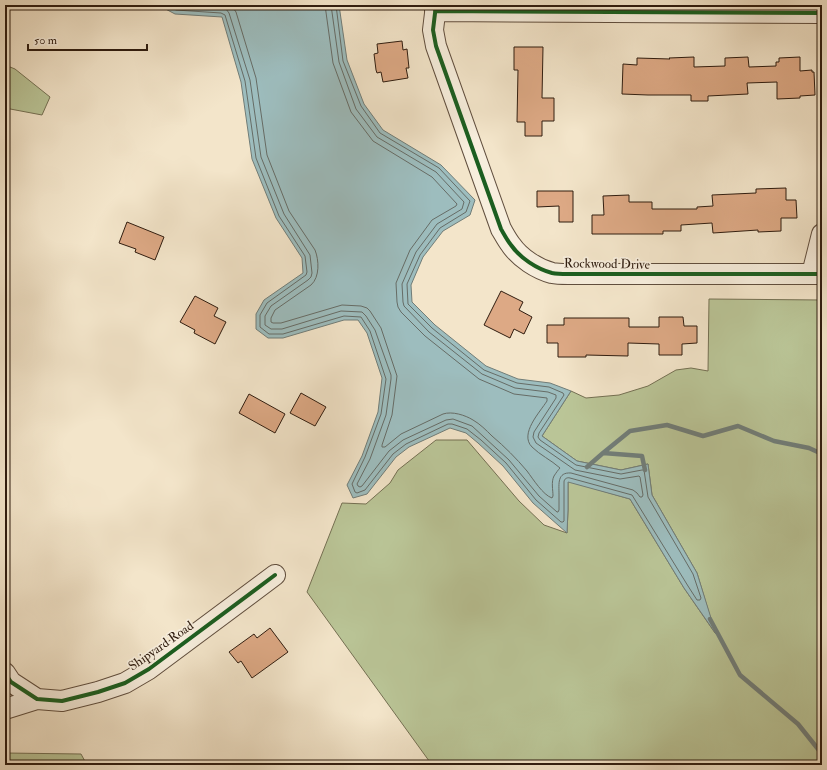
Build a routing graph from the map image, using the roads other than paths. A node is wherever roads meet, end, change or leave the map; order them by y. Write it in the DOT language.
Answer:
graph roads {
  1 [pos="436,8"];
  2 [pos="822,13"];
  3 [pos="822,234"];
  4 [pos="817,274"];
  5 [pos="275,575"];
  6 [pos="5,673"];
  7 [pos="37,699"];
  8 [pos="5,709"];
  1 -- 2 [label="street"];
  1 -- 4 [label="street, Rockwood Drive"];
  3 -- 4 [label="street"];
  5 -- 7 [label="street, Shipyard Road"];
  6 -- 7 [label="street, Shipyard Road"];
  7 -- 8 [label="street"];
}
